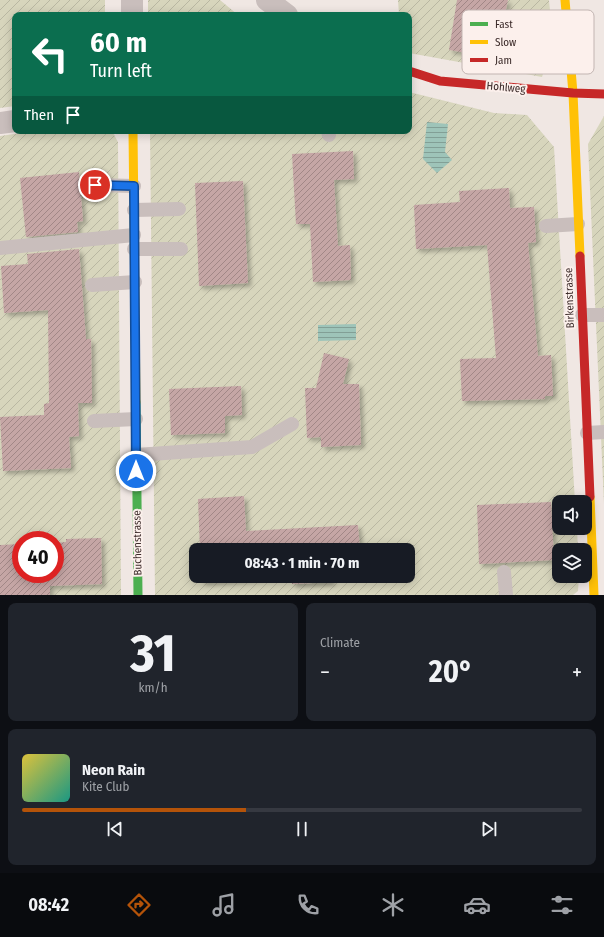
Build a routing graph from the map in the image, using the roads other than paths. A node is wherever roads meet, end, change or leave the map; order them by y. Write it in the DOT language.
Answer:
graph roads {
  1 [pos="132,0"];
  2 [pos="267,0"];
  3 [pos="565,0"];
  4 [pos="566,10"];
  5 [pos="132,12"];
  6 [pos="283,12"];
  7 [pos="412,72"];
  8 [pos="571,74"];
  9 [pos="573,93"];
  10 [pos="604,94"];
  11 [pos="12,121"];
  12 [pos="0,123"];
  13 [pos="133,134"];
  14 [pos="95,185"];
  15 [pos="134,186"];
  16 [pos="179,209"];
  17 [pos="134,210"];
  18 [pos="578,224"];
  19 [pos="546,226"];
  20 [pos="134,242"];
  21 [pos="0,248"];
  22 [pos="181,248"];
  23 [pos="135,282"];
  24 [pos="92,285"];
  25 [pos="582,315"];
  26 [pos="604,315"];
  27 [pos="136,419"];
  28 [pos="94,421"];
  29 [pos="292,424"];
  30 [pos="604,432"];
  31 [pos="587,433"];
  32 [pos="136,455"];
  33 [pos="589,543"];
  34 [pos="504,572"];
  35 [pos="592,579"];
  36 [pos="138,595"];
  37 [pos="506,595"];
  38 [pos="594,595"];
  1 -- 5 [label="street"];
  2 -- 6 [label="street"];
  3 -- 4 [label="street, Birkenstrasse"];
  7 -- 9 [label="street, Hohlweg"];
  8 -- 9 [label="street, Birkenstrasse"];
  9 -- 10 [label="street, Hohlweg"];
  9 -- 18 [label="street, Birkenstrasse"];
  11 -- 12 [label="street"];
  13 -- 15 [label="street, Buchenstrasse"];
  14 -- 15 [label="lane"];
  15 -- 17 [label="street, Buchenstrasse"];
  16 -- 17 [label="lane"];
  17 -- 20 [label="street, Buchenstrasse"];
  18 -- 19 [label="lane"];
  18 -- 25 [label="street, Birkenstrasse"];
  20 -- 21 [label="lane"];
  20 -- 22 [label="lane"];
  20 -- 23 [label="street, Buchenstrasse"];
  23 -- 24 [label="lane"];
  23 -- 27 [label="street, Buchenstrasse"];
  25 -- 26 [label="lane"];
  25 -- 31 [label="street, Birkenstrasse"];
  27 -- 28 [label="lane"];
  27 -- 32 [label="street, Buchenstrasse"];
  29 -- 32 [label="lane"];
  30 -- 31 [label="lane"];
  31 -- 33 [label="street, Birkenstrasse"];
  32 -- 36 [label="street, Buchenstrasse"];
  34 -- 37 [label="lane"];
  35 -- 38 [label="street, Birkenstrasse"];
}
